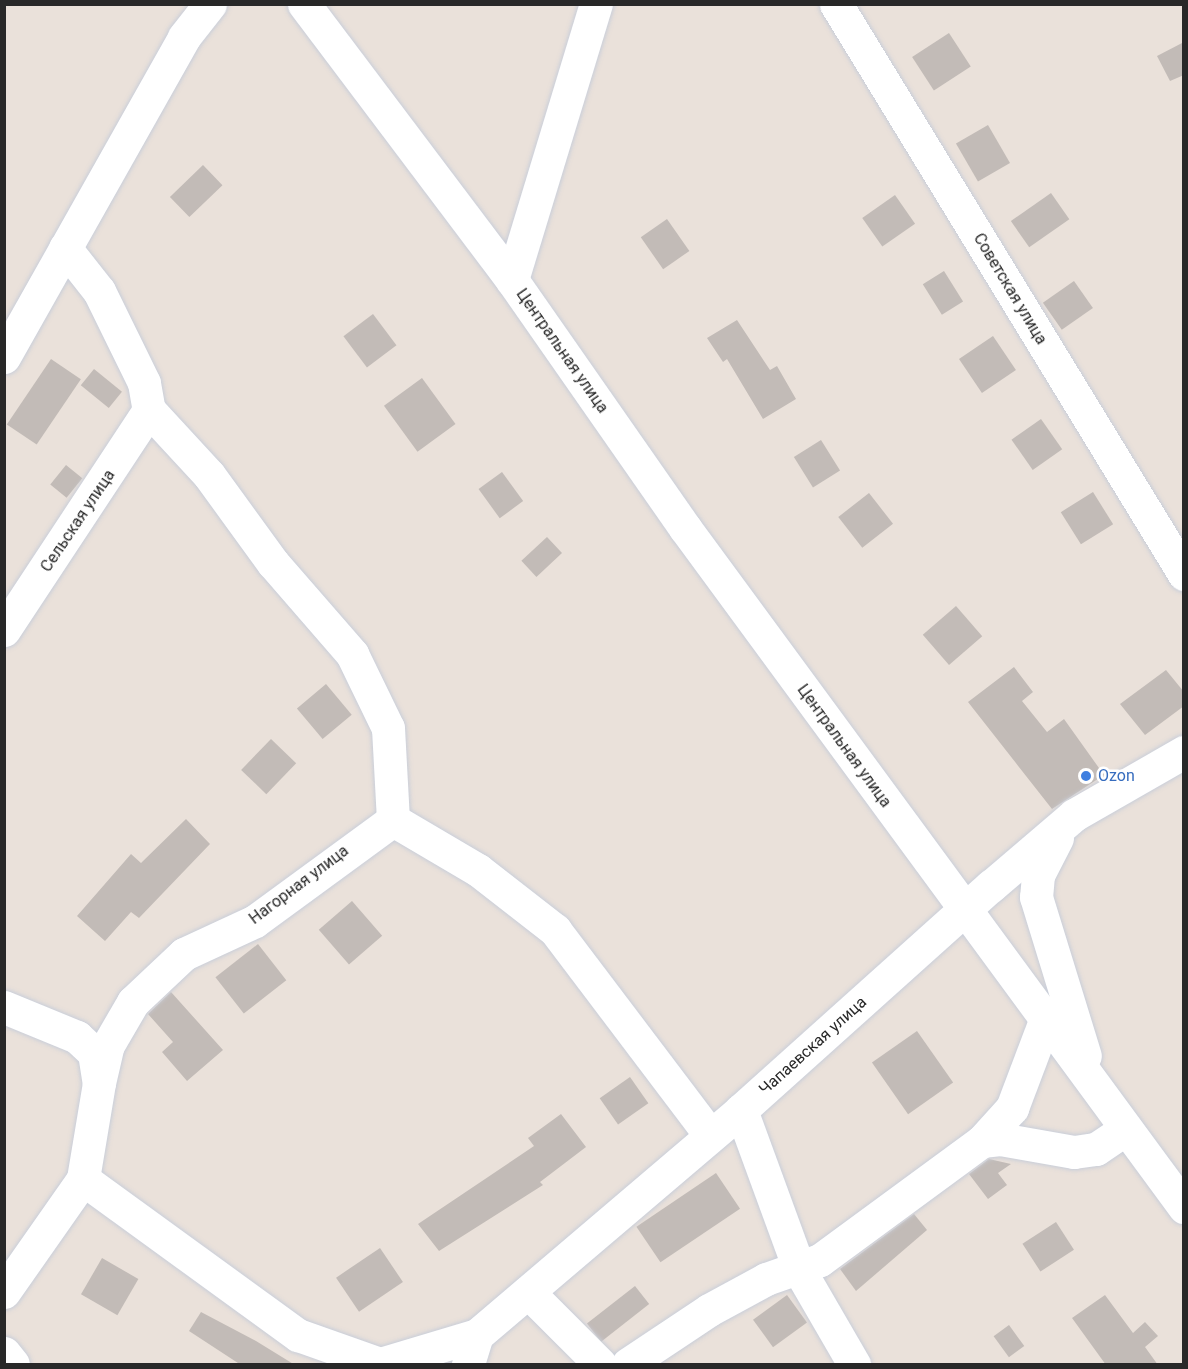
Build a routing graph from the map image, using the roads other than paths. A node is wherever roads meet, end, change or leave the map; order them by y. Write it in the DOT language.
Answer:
graph roads {
  1 [pos="210,4"];
  2 [pos="304,4"];
  3 [pos="596,4"];
  4 [pos="836,4"];
  5 [pos="65,248"];
  6 [pos="513,280"];
  7 [pos="4,357"];
  8 [pos="149,410"];
  9 [pos="1184,574"];
  10 [pos="4,630"];
  11 [pos="1184,752"];
  12 [pos="1074,815"];
  13 [pos="393,820"];
  14 [pos="963,910"];
  15 [pos="4,1007"];
  16 [pos="1046,1018"];
  17 [pos="1090,1075"];
  18 [pos="99,1083"];
  19 [pos="741,1110"];
  20 [pos="1126,1130"];
  21 [pos="710,1135"];
  22 [pos="982,1141"];
  23 [pos="83,1179"];
  24 [pos="1184,1207"];
  25 [pos="800,1271"];
  26 [pos="4,1292"];
  27 [pos="528,1292"];
  28 [pos="472,1350"];
  29 [pos="4,1353"];
  30 [pos="13,1365"];
  31 [pos="600,1365"];
  32 [pos="628,1365"];
  33 [pos="854,1365"];
  1 -- 5 [label="street"];
  2 -- 6 [label="street, Центральная улица"];
  3 -- 6 [label="street, Центральная улица"];
  4 -- 9 [label="street, Советская улица"];
  5 -- 7 [label="street"];
  5 -- 8 [label="street"];
  6 -- 14 [label="street, Центральная улица"];
  8 -- 10 [label="street, Сельская улица"];
  8 -- 13 [label="street"];
  11 -- 12 [label="street, Чапаевская улица"];
  12 -- 14 [label="street, Чапаевская улица"];
  12 -- 17 [label="street"];
  13 -- 18 [label="street, Нагорная улица"];
  13 -- 21 [label="street"];
  14 -- 16 [label="street, Центральная улица"];
  14 -- 19 [label="street, Чапаевская улица"];
  15 -- 18 [label="street"];
  16 -- 17 [label="street, Центральная улица"];
  16 -- 22 [label="street"];
  17 -- 20 [label="street, Центральная улица"];
  18 -- 23 [label="street, Нагорная улица"];
  19 -- 21 [label="street, Чапаевская улица"];
  19 -- 25 [label="street"];
  20 -- 22 [label="street"];
  20 -- 24 [label="street, Центральная улица"];
  21 -- 27 [label="street, Чапаевская улица"];
  22 -- 25 [label="street"];
  23 -- 26 [label="street"];
  23 -- 28 [label="street"];
  25 -- 32 [label="street"];
  25 -- 33 [label="street"];
  27 -- 28 [label="street, Чапаевская улица"];
  27 -- 31 [label="street"];
  29 -- 30 [label="street"];
}
